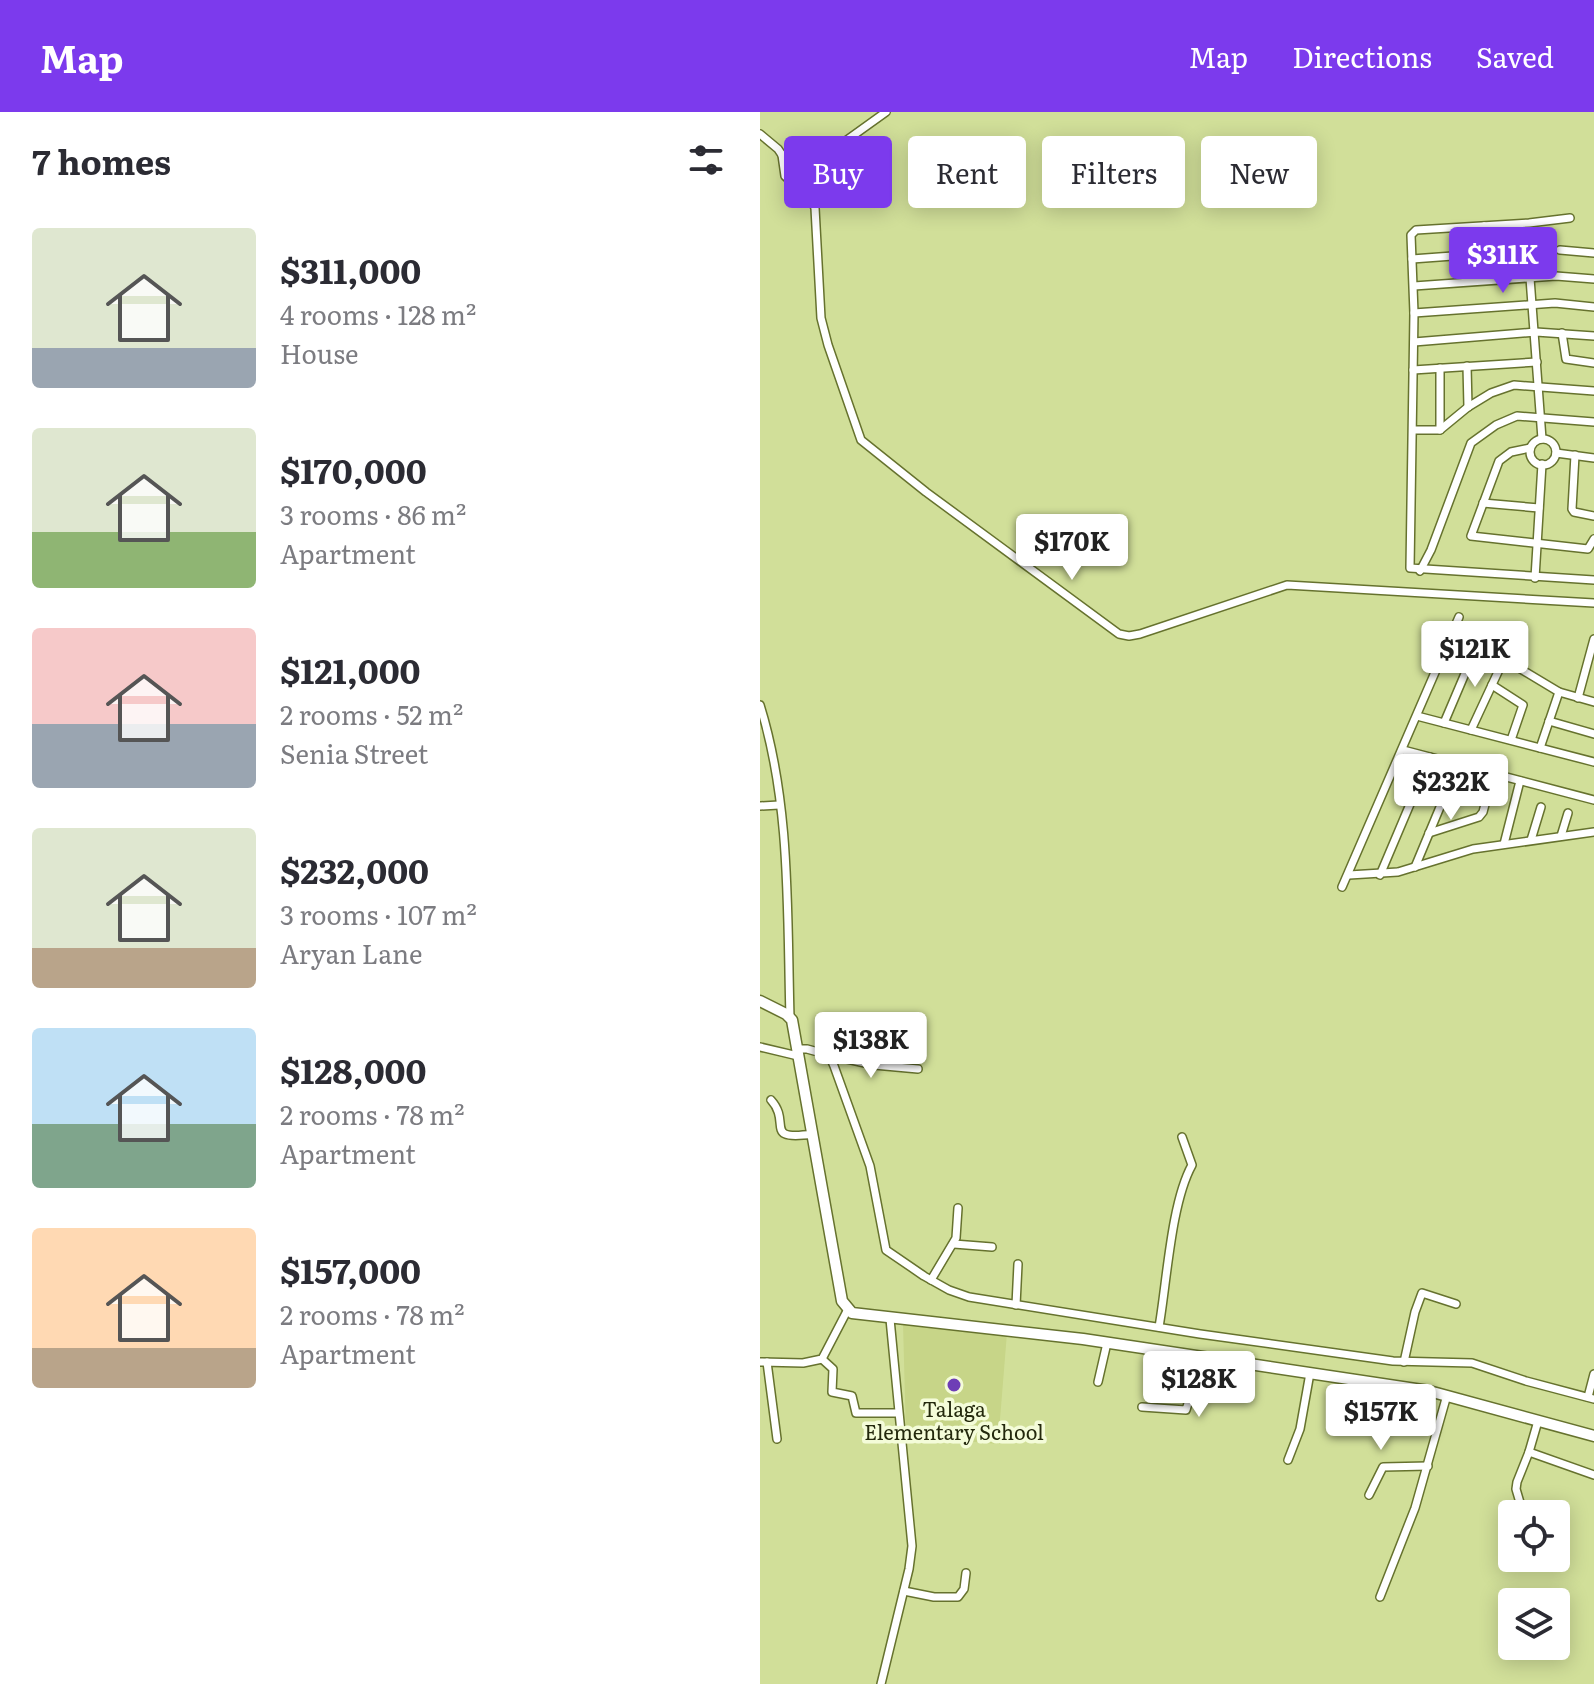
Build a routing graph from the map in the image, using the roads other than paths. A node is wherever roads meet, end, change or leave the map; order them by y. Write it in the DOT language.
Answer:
graph roads {
  1 [pos="886,112"];
  2 [pos="760,134"];
  3 [pos="782,155"];
  4 [pos="1570,218"];
  5 [pos="1484,226"];
  6 [pos="1560,250"];
  7 [pos="1507,252"];
  8 [pos="1594,253"];
  9 [pos="1412,259"];
  10 [pos="1530,278"];
  11 [pos="1594,279"];
  12 [pos="1414,286"];
  13 [pos="1533,305"];
  14 [pos="1594,307"];
  15 [pos="1414,313"];
  16 [pos="1536,332"];
  17 [pos="1562,333"];
  18 [pos="1594,336"];
  19 [pos="1414,342"];
  20 [pos="1537,362"];
  21 [pos="1594,363"];
  22 [pos="1467,366"];
  23 [pos="1440,368"];
  24 [pos="1413,370"];
  25 [pos="1538,385"];
  26 [pos="1594,391"];
  27 [pos="1468,407"];
  28 [pos="1540,417"];
  29 [pos="1594,422"];
  30 [pos="1413,430"];
  31 [pos="1440,430"];
  32 [pos="1542,439"];
  33 [pos="1530,448"];
  34 [pos="1556,453"];
  35 [pos="1575,455"];
  36 [pos="1594,458"];
  37 [pos="1542,464"];
  38 [pos="1483,503"];
  39 [pos="1539,508"];
  40 [pos="1594,516"];
  41 [pos="1594,539"];
  42 [pos="1537,545"];
  43 [pos="1420,571"];
  44 [pos="1535,578"];
  45 [pos="1594,580"];
  46 [pos="1594,603"];
  47 [pos="1459,617"];
  48 [pos="1454,629"];
  49 [pos="1594,639"];
  50 [pos="1478,643"];
  51 [pos="1504,659"];
  52 [pos="1590,668"];
  53 [pos="1492,685"];
  54 [pos="1559,692"];
  55 [pos="1578,698"];
  56 [pos="1594,702"];
  57 [pos="760,705"];
  58 [pos="1417,716"];
  59 [pos="1549,721"];
  60 [pos="1444,723"];
  61 [pos="1471,730"];
  62 [pos="1594,734"];
  63 [pos="1511,740"];
  64 [pos="1540,748"];
  65 [pos="1403,750"];
  66 [pos="1430,757"];
  67 [pos="1594,762"];
  68 [pos="1458,764"];
  69 [pos="1493,774"];
  70 [pos="1520,781"];
  71 [pos="1594,800"];
  72 [pos="779,805"];
  73 [pos="760,806"];
  74 [pos="1541,807"];
  75 [pos="1568,813"];
  76 [pos="1593,830"];
  77 [pos="1429,833"];
  78 [pos="1561,836"];
  79 [pos="1531,840"];
  80 [pos="1504,844"];
  81 [pos="1415,867"];
  82 [pos="1349,875"];
  83 [pos="1380,875"];
  84 [pos="1342,887"];
  85 [pos="760,1001"];
  86 [pos="790,1017"];
  87 [pos="760,1047"];
  88 [pos="797,1052"];
  89 [pos="829,1055"];
  90 [pos="918,1069"];
  91 [pos="771,1100"];
  92 [pos="813,1134"];
  93 [pos="1182,1137"];
  94 [pos="958,1208"];
  95 [pos="954,1244"];
  96 [pos="992,1247"];
  97 [pos="1018,1264"];
  98 [pos="931,1280"];
  99 [pos="1456,1304"];
  100 [pos="1016,1305"];
  101 [pos="847,1311"];
  102 [pos="890,1319"];
  103 [pos="1159,1327"];
  104 [pos="1107,1343"];
  105 [pos="1202,1357"];
  106 [pos="822,1359"];
  107 [pos="763,1362"];
  108 [pos="1404,1362"];
  109 [pos="1310,1373"];
  110 [pos="1594,1374"];
  111 [pos="1098,1382"];
  112 [pos="1447,1394"];
  113 [pos="1591,1398"];
  114 [pos="1142,1407"];
  115 [pos="898,1413"];
  116 [pos="1538,1421"];
  117 [pos="1594,1436"];
  118 [pos="777,1439"];
  119 [pos="1529,1452"];
  120 [pos="1288,1460"];
  121 [pos="1428,1466"];
  122 [pos="1594,1475"];
  123 [pos="1369,1495"];
  124 [pos="1519,1500"];
  125 [pos="966,1573"];
  126 [pos="904,1591"];
  127 [pos="1380,1597"];
  128 [pos="885,1682"];
  1 -- 3 [label="street"];
  2 -- 3 [label="street"];
  3 -- 46 [label="street"];
  4 -- 5 [label="street"];
  5 -- 7 [label="street"];
  5 -- 9 [label="street"];
  6 -- 8 [label="street"];
  7 -- 9 [label="street"];
  7 -- 10 [label="street"];
  9 -- 12 [label="street"];
  10 -- 11 [label="street"];
  10 -- 12 [label="street"];
  10 -- 13 [label="street"];
  12 -- 15 [label="street"];
  13 -- 14 [label="street"];
  13 -- 15 [label="street"];
  13 -- 16 [label="street"];
  15 -- 19 [label="street"];
  16 -- 17 [label="street"];
  16 -- 19 [label="street"];
  16 -- 20 [label="street"];
  17 -- 18 [label="street"];
  17 -- 21 [label="street"];
  19 -- 24 [label="street"];
  20 -- 22 [label="street"];
  20 -- 25 [label="street"];
  22 -- 23 [label="street"];
  22 -- 27 [label="street"];
  23 -- 24 [label="street"];
  23 -- 31 [label="street"];
  24 -- 30 [label="street"];
  25 -- 26 [label="street"];
  25 -- 27 [label="street"];
  25 -- 28 [label="street"];
  27 -- 31 [label="street"];
  28 -- 29 [label="street"];
  28 -- 32 [label="street"];
  28 -- 43 [label="street"];
  30 -- 31 [label="street"];
  30 -- 43 [label="street"];
  32 -- 33 [label="street"];
  32 -- 34 [label="street"];
  33 -- 37 [label="street"];
  33 -- 38 [label="street"];
  34 -- 35 [label="street"];
  34 -- 37 [label="street"];
  35 -- 36 [label="street"];
  35 -- 40 [label="street"];
  37 -- 39 [label="street"];
  38 -- 39 [label="street"];
  38 -- 42 [label="street"];
  39 -- 42 [label="street"];
  41 -- 42 [label="street"];
  42 -- 44 [label="street"];
  43 -- 44 [label="street"];
  44 -- 45 [label="street"];
  47 -- 48 [label="street"];
  48 -- 50 [label="street"];
  48 -- 58 [label="street"];
  49 -- 52 [label="street"];
  50 -- 51 [label="street"];
  50 -- 60 [label="street"];
  51 -- 53 [label="street"];
  51 -- 54 [label="street"];
  52 -- 55 [label="street"];
  53 -- 61 [label="street"];
  53 -- 63 [label="street"];
  54 -- 55 [label="street"];
  54 -- 59 [label="street"];
  55 -- 56 [label="street"];
  57 -- 72 [label="street"];
  58 -- 60 [label="street"];
  58 -- 65 [label="street"];
  59 -- 62 [label="street"];
  59 -- 64 [label="street"];
  60 -- 61 [label="street"];
  61 -- 63 [label="street"];
  63 -- 64 [label="street"];
  64 -- 67 [label="street"];
  65 -- 66 [label="street"];
  65 -- 82 [label="street"];
  66 -- 68 [label="street"];
  66 -- 83 [label="street"];
  68 -- 69 [label="street"];
  68 -- 77 [label="street"];
  69 -- 70 [label="street"];
  69 -- 77 [label="street"];
  70 -- 71 [label="street"];
  70 -- 80 [label="street"];
  72 -- 73 [label="street"];
  72 -- 86 [label="street"];
  74 -- 79 [label="street"];
  75 -- 78 [label="street"];
  76 -- 78 [label="street"];
  77 -- 81 [label="street"];
  78 -- 79 [label="street"];
  79 -- 80 [label="street"];
  80 -- 81 [label="street"];
  81 -- 83 [label="street"];
  82 -- 83 [label="street"];
  82 -- 84 [label="street"];
  85 -- 86 [label="street"];
  86 -- 88 [label="street"];
  87 -- 88 [label="street"];
  88 -- 89 [label="street"];
  88 -- 92 [label="street"];
  89 -- 90 [label="street"];
  89 -- 98 [label="street"];
  91 -- 92 [label="street"];
  92 -- 101 [label="street"];
  93 -- 103 [label="street"];
  94 -- 95 [label="street"];
  95 -- 96 [label="street"];
  95 -- 98 [label="street"];
  97 -- 100 [label="street"];
  98 -- 100 [label="street"];
  99 -- 108 [label="street"];
  100 -- 103 [label="street"];
  101 -- 102 [label="street"];
  101 -- 106 [label="street"];
  102 -- 104 [label="street"];
  102 -- 115 [label="street"];
  103 -- 108 [label="street"];
  104 -- 105 [label="street"];
  104 -- 111 [label="street"];
  105 -- 109 [label="street"];
  105 -- 114 [label="street"];
  106 -- 107 [label="street"];
  106 -- 115 [label="street"];
  107 -- 118 [label="street"];
  108 -- 113 [label="street"];
  109 -- 112 [label="street"];
  109 -- 120 [label="street"];
  110 -- 113 [label="street"];
  112 -- 116 [label="street"];
  112 -- 121 [label="street"];
  115 -- 126 [label="street"];
  116 -- 117 [label="street"];
  116 -- 119 [label="street"];
  119 -- 122 [label="street"];
  119 -- 124 [label="street"];
  121 -- 123 [label="street"];
  121 -- 127 [label="street"];
  125 -- 126 [label="street"];
  126 -- 128 [label="street"];
}
